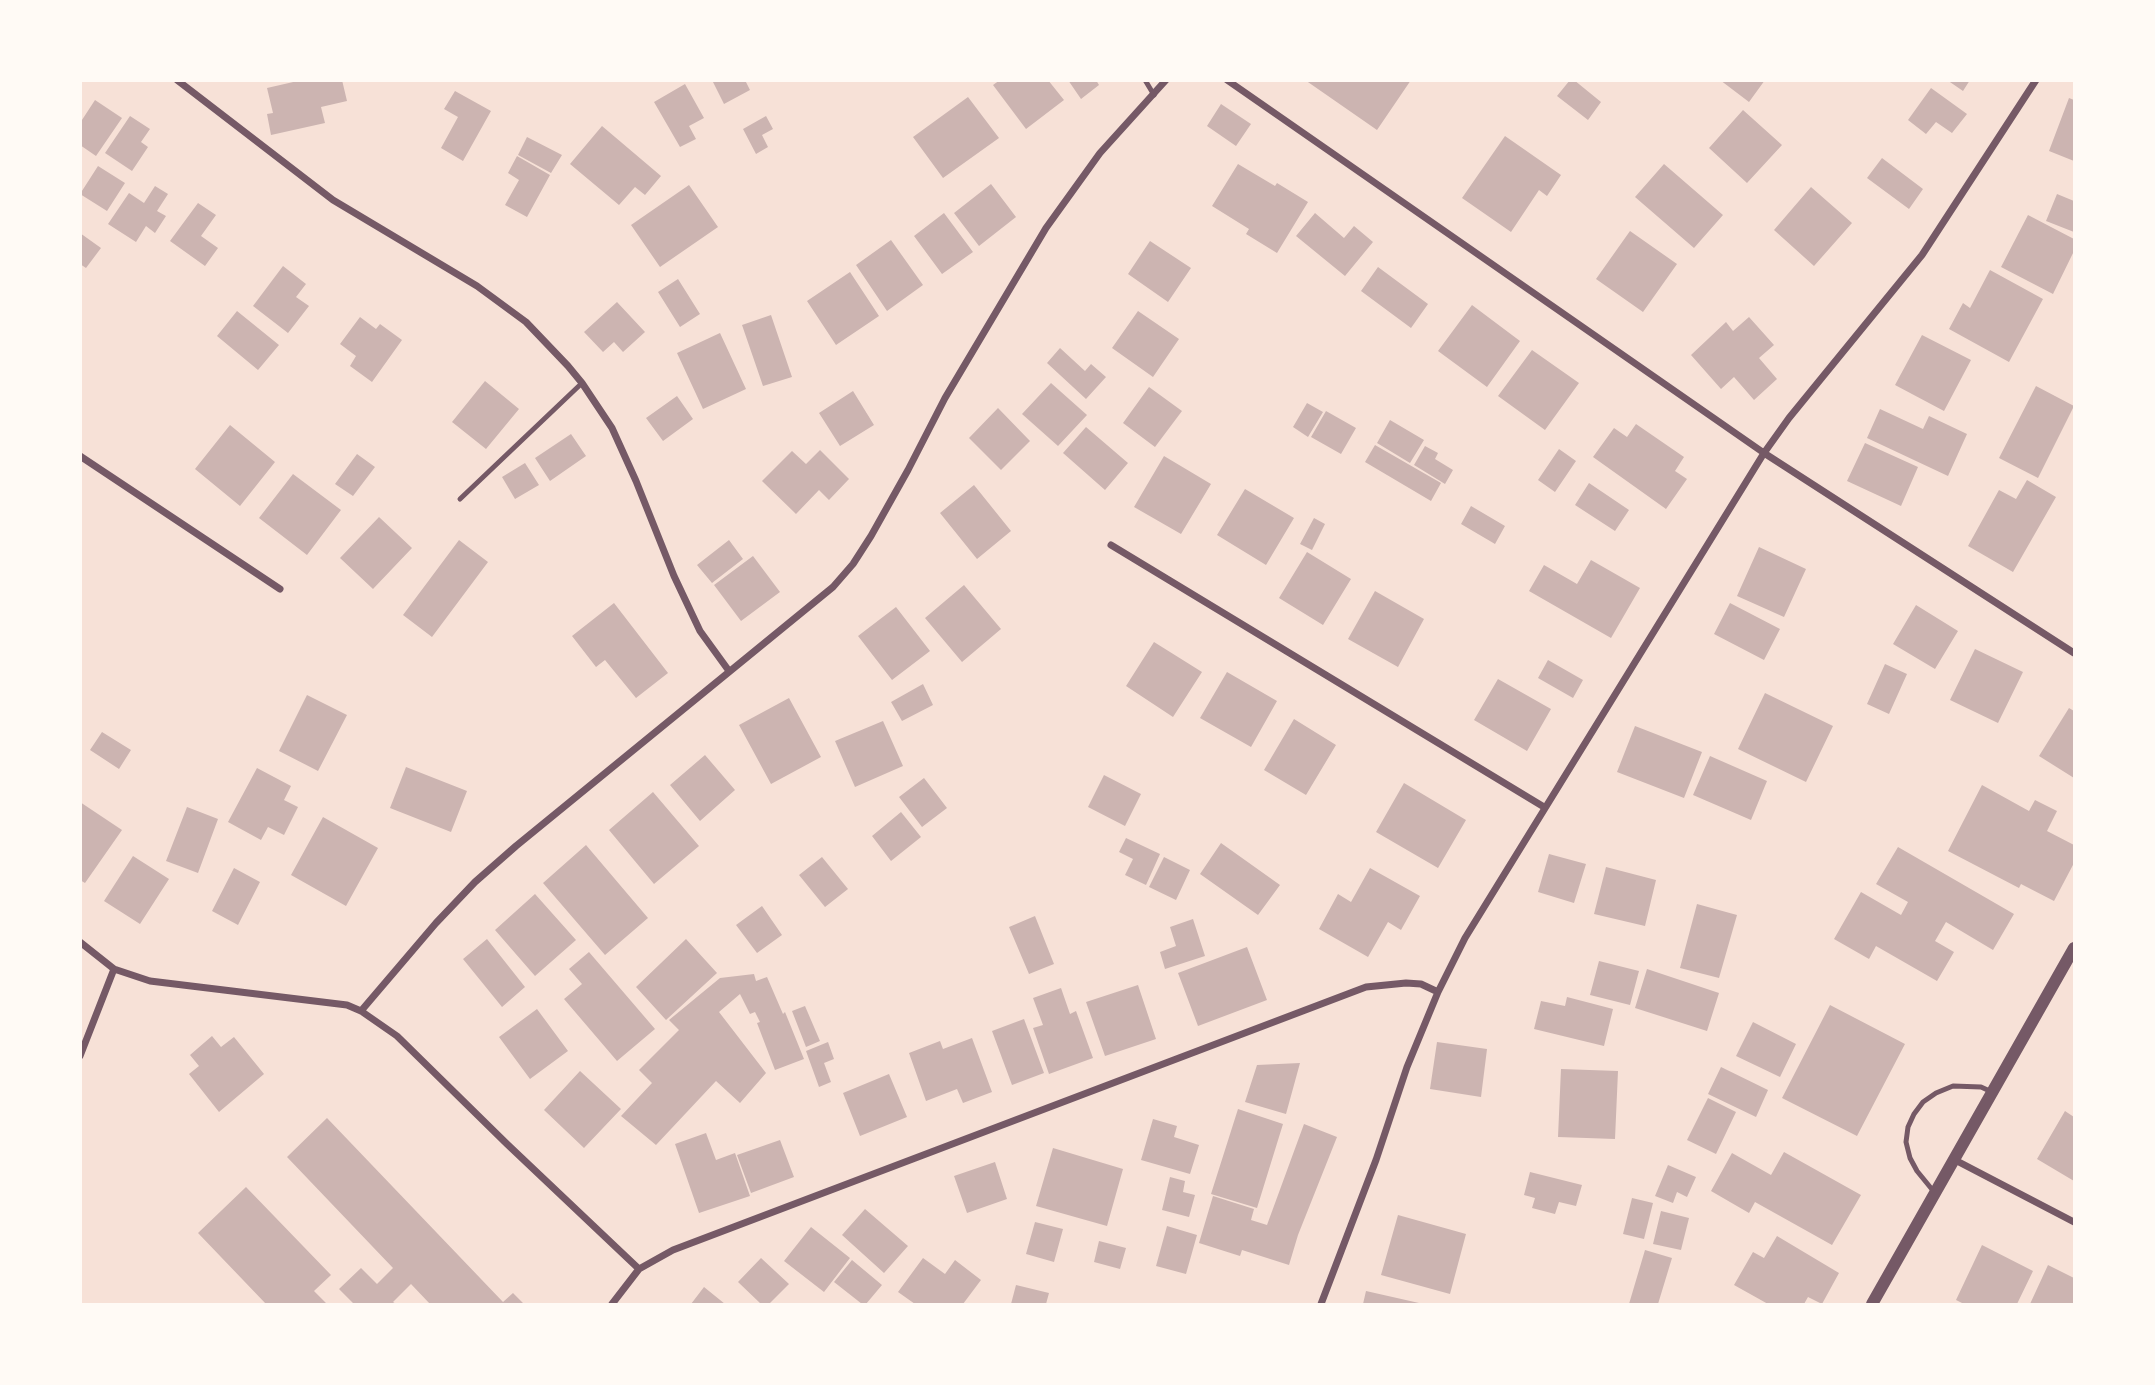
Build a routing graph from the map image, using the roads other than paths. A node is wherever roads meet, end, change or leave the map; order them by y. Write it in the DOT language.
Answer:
graph roads {
  1 [pos="177,80"];
  2 [pos="1145,80"];
  3 [pos="1166,80"];
  4 [pos="1227,80"];
  5 [pos="2036,80"];
  6 [pos="1154,94"];
  7 [pos="582,383"];
  8 [pos="1764,453"];
  9 [pos="80,456"];
  10 [pos="460,499"];
  11 [pos="1111,545"];
  12 [pos="280,589"];
  13 [pos="2074,653"];
  14 [pos="729,671"];
  15 [pos="1544,807"];
  16 [pos="80,942"];
  17 [pos="2074,948"];
  18 [pos="114,968"];
  19 [pos="1438,992"];
  20 [pos="360,1011"];
  21 [pos="80,1056"];
  22 [pos="1992,1092"];
  23 [pos="1955,1160"];
  24 [pos="1935,1193"];
  25 [pos="2074,1222"];
  26 [pos="639,1269"];
  27 [pos="612,1304"];
  28 [pos="1321,1304"];
  29 [pos="1872,1304"];
  1 -- 7 [label="street"];
  2 -- 6 [label="lane"];
  3 -- 6 [label="street"];
  4 -- 8 [label="street"];
  5 -- 8 [label="street"];
  6 -- 14 [label="street"];
  7 -- 10 [label="lane"];
  7 -- 14 [label="street"];
  8 -- 13 [label="street"];
  8 -- 15 [label="street"];
  9 -- 12 [label="street"];
  11 -- 15 [label="street"];
  14 -- 20 [label="street"];
  15 -- 19 [label="street"];
  16 -- 18 [label="street"];
  17 -- 22 [label="street"];
  18 -- 20 [label="street"];
  18 -- 21 [label="street"];
  19 -- 26 [label="street"];
  19 -- 28 [label="street"];
  20 -- 26 [label="street"];
  22 -- 23 [label="street"];
  22 -- 24 [label="lane"];
  23 -- 24 [label="street"];
  23 -- 25 [label="street"];
  24 -- 29 [label="street"];
  26 -- 27 [label="street"];
}
